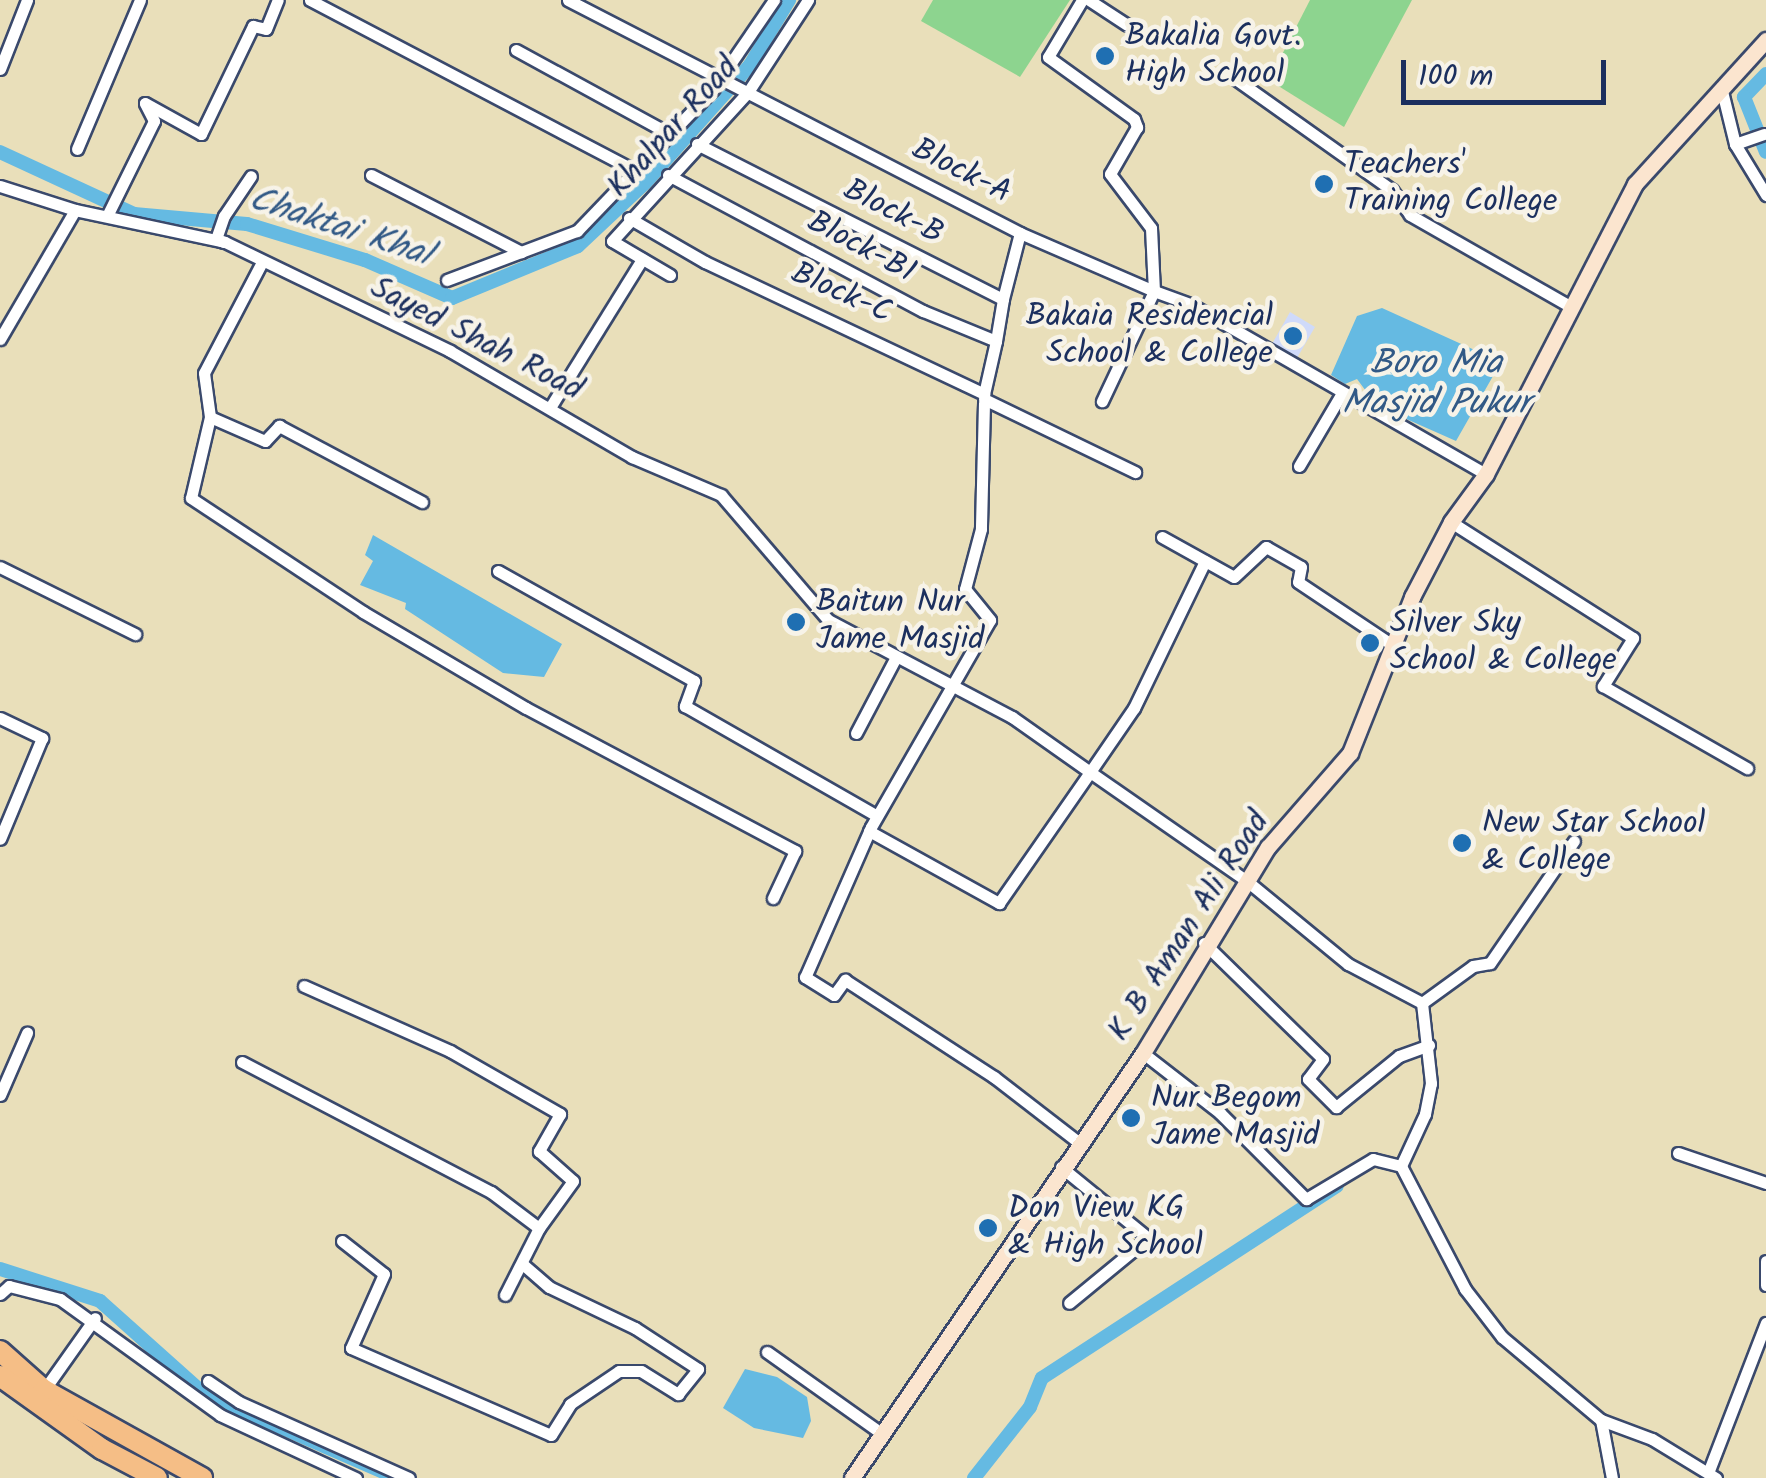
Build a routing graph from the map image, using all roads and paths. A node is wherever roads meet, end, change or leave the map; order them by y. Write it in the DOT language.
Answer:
graph roads {
  1 [pos="27,0"];
  2 [pos="140,0"];
  3 [pos="278,0"];
  4 [pos="310,0"];
  5 [pos="568,0"];
  6 [pos="774,0"];
  7 [pos="808,0"];
  8 [pos="1086,0"];
  9 [pos="1127,25"];
  10 [pos="1764,47"];
  11 [pos="516,50"];
  12 [pos="0,69"];
  13 [pos="719,80"];
  14 [pos="1237,80"];
  15 [pos="1722,87"];
  16 [pos="748,92"];
  17 [pos="668,133"];
  18 [pos="1764,134"];
  19 [pos="697,144"];
  20 [pos="1735,144"];
  21 [pos="77,149"];
  22 [pos="634,170"];
  23 [pos="371,175"];
  24 [pos="668,175"];
  25 [pos="250,176"];
  26 [pos="0,186"];
  27 [pos="1766,196"];
  28 [pos="76,210"];
  29 [pos="107,215"];
  30 [pos="629,218"];
  31 [pos="1020,233"];
  32 [pos="220,240"];
  33 [pos="521,252"];
  34 [pos="642,258"];
  35 [pos="262,262"];
  36 [pos="670,275"];
  37 [pos="447,280"];
  38 [pos="1154,291"];
  39 [pos="1003,299"];
  40 [pos="1571,306"];
  41 [pos="0,339"];
  42 [pos="996,342"];
  43 [pos="1342,393"];
  44 [pos="984,399"];
  45 [pos="1102,400"];
  46 [pos="551,406"];
  47 [pos="210,417"];
  48 [pos="1300,466"];
  49 [pos="1135,472"];
  50 [pos="1486,474"];
  51 [pos="422,502"];
  52 [pos="1450,522"];
  53 [pos="1162,537"];
  54 [pos="1206,562"];
  55 [pos="0,567"];
  56 [pos="498,572"];
  57 [pos="136,634"];
  58 [pos="1394,646"];
  59 [pos="896,657"];
  60 [pos="947,688"];
  61 [pos="0,718"];
  62 [pos="856,734"];
  63 [pos="1747,768"];
  64 [pos="1090,772"];
  65 [pos="877,816"];
  66 [pos="869,831"];
  67 [pos="0,839"];
  68 [pos="1574,841"];
  69 [pos="1247,881"];
  70 [pos="773,898"];
  71 [pos="1204,943"];
  72 [pos="304,986"];
  73 [pos="1422,1004"];
  74 [pos="27,1033"];
  75 [pos="1429,1045"];
  76 [pos="1142,1053"];
  77 [pos="242,1062"];
  78 [pos="0,1095"];
  79 [pos="1078,1142"];
  80 [pos="1678,1152"];
  81 [pos="1060,1166"];
  82 [pos="1401,1166"];
  83 [pos="1766,1183"];
  84 [pos="538,1228"];
  85 [pos="342,1242"];
  86 [pos="1766,1261"];
  87 [pos="524,1265"];
  88 [pos="1766,1285"];
  89 [pos="0,1294"];
  90 [pos="505,1294"];
  91 [pos="1069,1303"];
  92 [pos="95,1318"];
  93 [pos="1766,1322"];
  94 [pos="0,1351"];
  95 [pos="767,1352"];
  96 [pos="0,1376"];
  97 [pos="208,1381"];
  98 [pos="44,1390"];
  99 [pos="1601,1420"];
  100 [pos="884,1435"];
  101 [pos="149,1470"];
  102 [pos="1712,1475"];
  103 [pos="202,1478"];
  104 [pos="356,1478"];
  105 [pos="410,1478"];
  106 [pos="852,1478"];
  107 [pos="1612,1478"];
  1 -- 12 [label="street"];
  2 -- 21 [label="street"];
  3 -- 29 [label="street"];
  4 -- 22 [label="street"];
  5 -- 13 [label="street"];
  6 -- 13 [label="street"];
  7 -- 16 [label="street, Khalpar Road"];
  8 -- 9 [label="street"];
  8 -- 38 [label="street"];
  10 -- 15 [label="street, K B Aman Ali Road"];
  11 -- 17 [label="street"];
  13 -- 16 [label="street, Block-A"];
  13 -- 17 [label="street"];
  14 -- 40 [label="street"];
  15 -- 20 [label="street"];
  15 -- 40 [label="street, K B Aman Ali Road"];
  16 -- 19 [label="street, Khalpar Road"];
  16 -- 31 [label="street, Block-A"];
  17 -- 22 [label="street"];
  18 -- 20 [label="street"];
  19 -- 24 [label="street, Khalpar Road"];
  19 -- 39 [label="street, Block-B"];
  20 -- 27 [label="street"];
  22 -- 33 [label="street"];
  23 -- 33 [label="street"];
  24 -- 30 [label="street, Khalpar Road"];
  24 -- 42 [label="street, Block-B1"];
  25 -- 32 [label="street"];
  26 -- 28 [label="street, Sayed Shah Road"];
  28 -- 29 [label="street, Sayed Shah Road"];
  28 -- 41 [label="street"];
  29 -- 32 [label="street, Sayed Shah Road"];
  30 -- 34 [label="street, Khalpar Road"];
  30 -- 44 [label="street, Block-C"];
  31 -- 38 [label="street, Block-A"];
  31 -- 39 [label="street"];
  32 -- 35 [label="street, Sayed Shah Road"];
  33 -- 37 [label="street"];
  34 -- 36 [label="street"];
  34 -- 46 [label="street"];
  35 -- 46 [label="street, Sayed Shah Road"];
  35 -- 47 [label="street"];
  38 -- 43 [label="street, Block-A"];
  38 -- 45 [label="street"];
  39 -- 42 [label="street"];
  40 -- 50 [label="street, K B Aman Ali Road"];
  42 -- 44 [label="street"];
  43 -- 48 [label="street"];
  43 -- 50 [label="street, Block-A"];
  44 -- 49 [label="street, Block-C"];
  44 -- 60 [label="street"];
  46 -- 59 [label="street, Sayed Shah Road"];
  47 -- 51 [label="street"];
  47 -- 70 [label="street"];
  50 -- 52 [label="street, K B Aman Ali Road"];
  52 -- 58 [label="street, K B Aman Ali Road"];
  52 -- 63 [label="street"];
  53 -- 54 [label="street"];
  54 -- 58 [label="street"];
  54 -- 64 [label="street"];
  55 -- 57 [label="street"];
  56 -- 65 [label="street"];
  58 -- 69 [label="street, K B Aman Ali Road"];
  59 -- 60 [label="street, Sayed Shah Road"];
  59 -- 62 [label="street"];
  60 -- 64 [label="street, Sayed Shah Road"];
  60 -- 65 [label="street"];
  61 -- 67 [label="street"];
  64 -- 66 [label="street"];
  64 -- 69 [label="street, Sayed Shah Road"];
  65 -- 66 [label="street"];
  66 -- 79 [label="street"];
  68 -- 73 [label="street"];
  69 -- 71 [label="street, K B Aman Ali Road"];
  69 -- 73 [label="street, Sayed Shah Road"];
  71 -- 75 [label="street"];
  71 -- 76 [label="street, K B Aman Ali Road"];
  72 -- 84 [label="street"];
  73 -- 75 [label="street"];
  74 -- 78 [label="street"];
  75 -- 82 [label="street"];
  76 -- 79 [label="street, K B Aman Ali Road"];
  76 -- 82 [label="street"];
  77 -- 84 [label="street"];
  79 -- 81 [label="street, K B Aman Ali Road"];
  80 -- 83 [label="street"];
  81 -- 91 [label="street"];
  81 -- 100 [label="street, K B Aman Ali Road"];
  82 -- 99 [label="street"];
  84 -- 87 [label="street"];
  85 -- 87 [label="street"];
  86 -- 88 [label="street"];
  87 -- 90 [label="street"];
  89 -- 92 [label="street"];
  92 -- 98 [label="street"];
  92 -- 104 [label="street"];
  93 -- 102 [label="street"];
  94 -- 98 [label="highway"];
  95 -- 100 [label="street"];
  96 -- 101 [label="highway"];
  97 -- 105 [label="street"];
  98 -- 101 [label="highway"];
  99 -- 102 [label="street"];
  99 -- 107 [label="street"];
  100 -- 106 [label="street, K B Aman Ali Road"];
  101 -- 103 [label="highway"];
}
